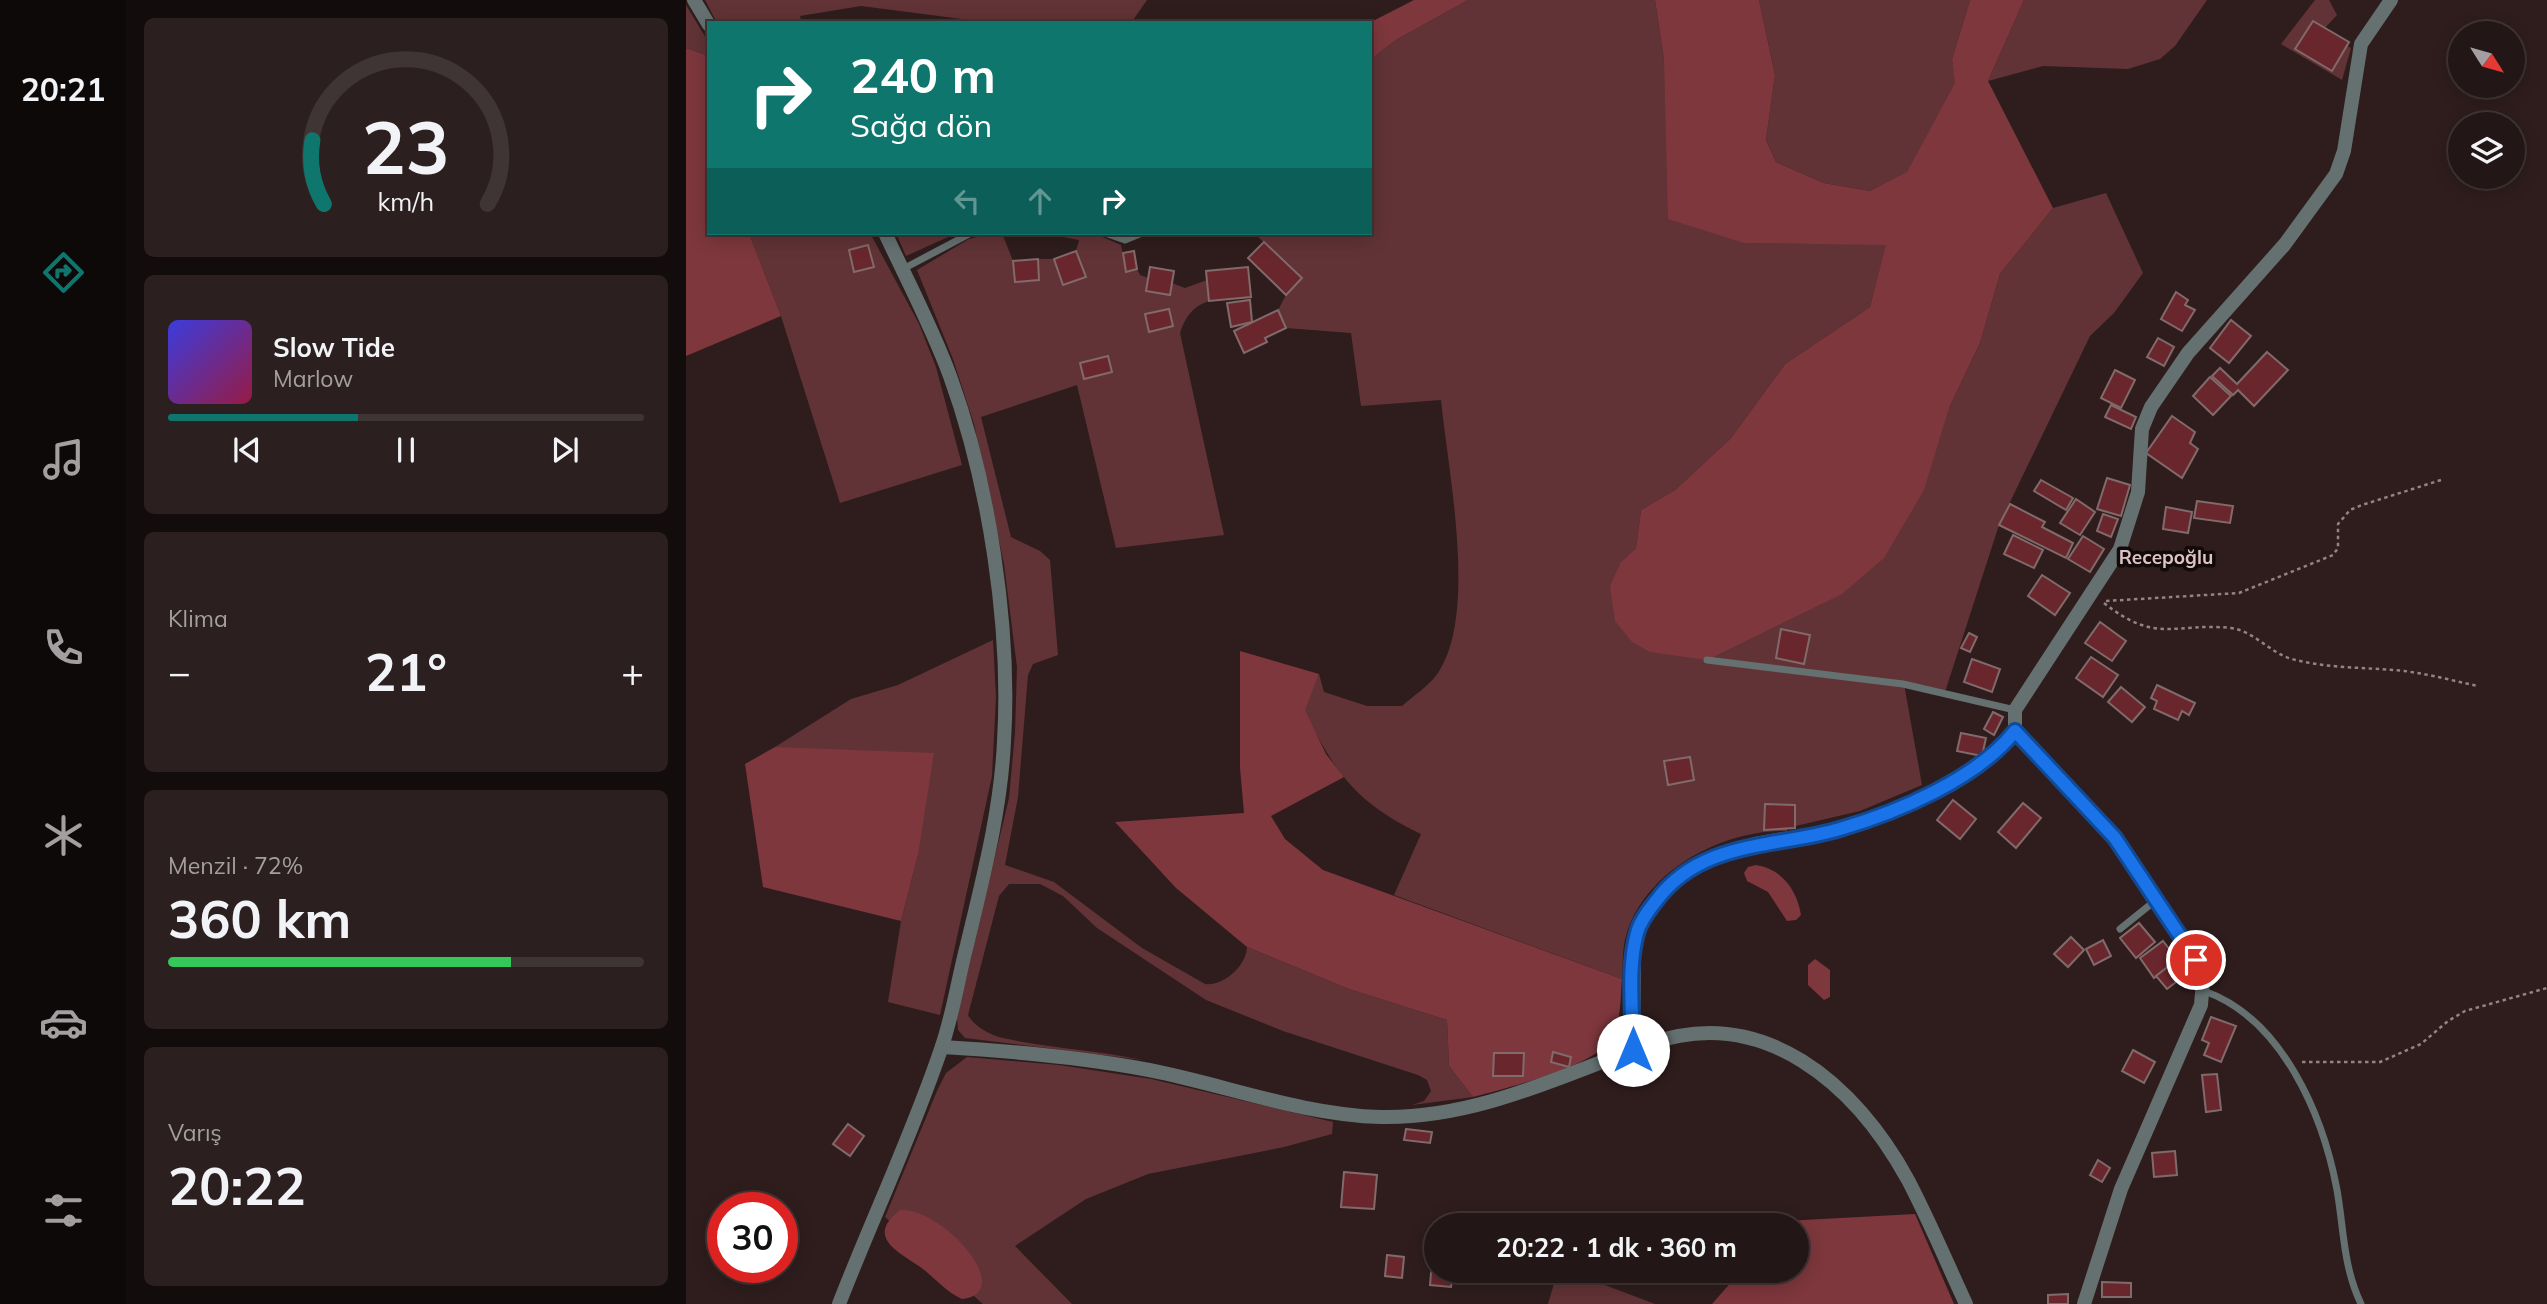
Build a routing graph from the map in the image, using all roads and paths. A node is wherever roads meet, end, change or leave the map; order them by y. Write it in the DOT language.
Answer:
graph roads {
  1 [pos="694,0"];
  2 [pos="2391,0"];
  3 [pos="707,22"];
  4 [pos="886,235"];
  5 [pos="967,235"];
  6 [pos="1111,235"];
  7 [pos="1137,235"];
  8 [pos="902,270"];
  9 [pos="2441,480"];
  10 [pos="1707,660"];
  11 [pos="2478,686"];
  12 [pos="2015,710"];
  13 [pos="2015,731"];
  14 [pos="2157,900"];
  15 [pos="2120,929"];
  16 [pos="2547,988"];
  17 [pos="2204,991"];
  18 [pos="942,1047"];
  19 [pos="1633,1050"];
  20 [pos="2288,1061"];
  21 [pos="839,1304"];
  22 [pos="1966,1304"];
  23 [pos="2084,1304"];
  24 [pos="2361,1304"];
  1 -- 3 [label="street"];
  2 -- 12 [label="street"];
  4 -- 8 [label="street"];
  5 -- 8 [label="lane"];
  6 -- 7 [label="lane"];
  8 -- 18 [label="street"];
  9 -- 11 [label="path"];
  10 -- 12 [label="lane"];
  12 -- 13 [label="street"];
  13 -- 14 [label="street"];
  13 -- 19 [label="street"];
  14 -- 15 [label="lane"];
  14 -- 17 [label="street"];
  16 -- 20 [label="path"];
  17 -- 20 [label="lane"];
  17 -- 23 [label="street"];
  18 -- 19 [label="street"];
  18 -- 21 [label="street"];
  19 -- 22 [label="street"];
  20 -- 24 [label="lane"];
}
